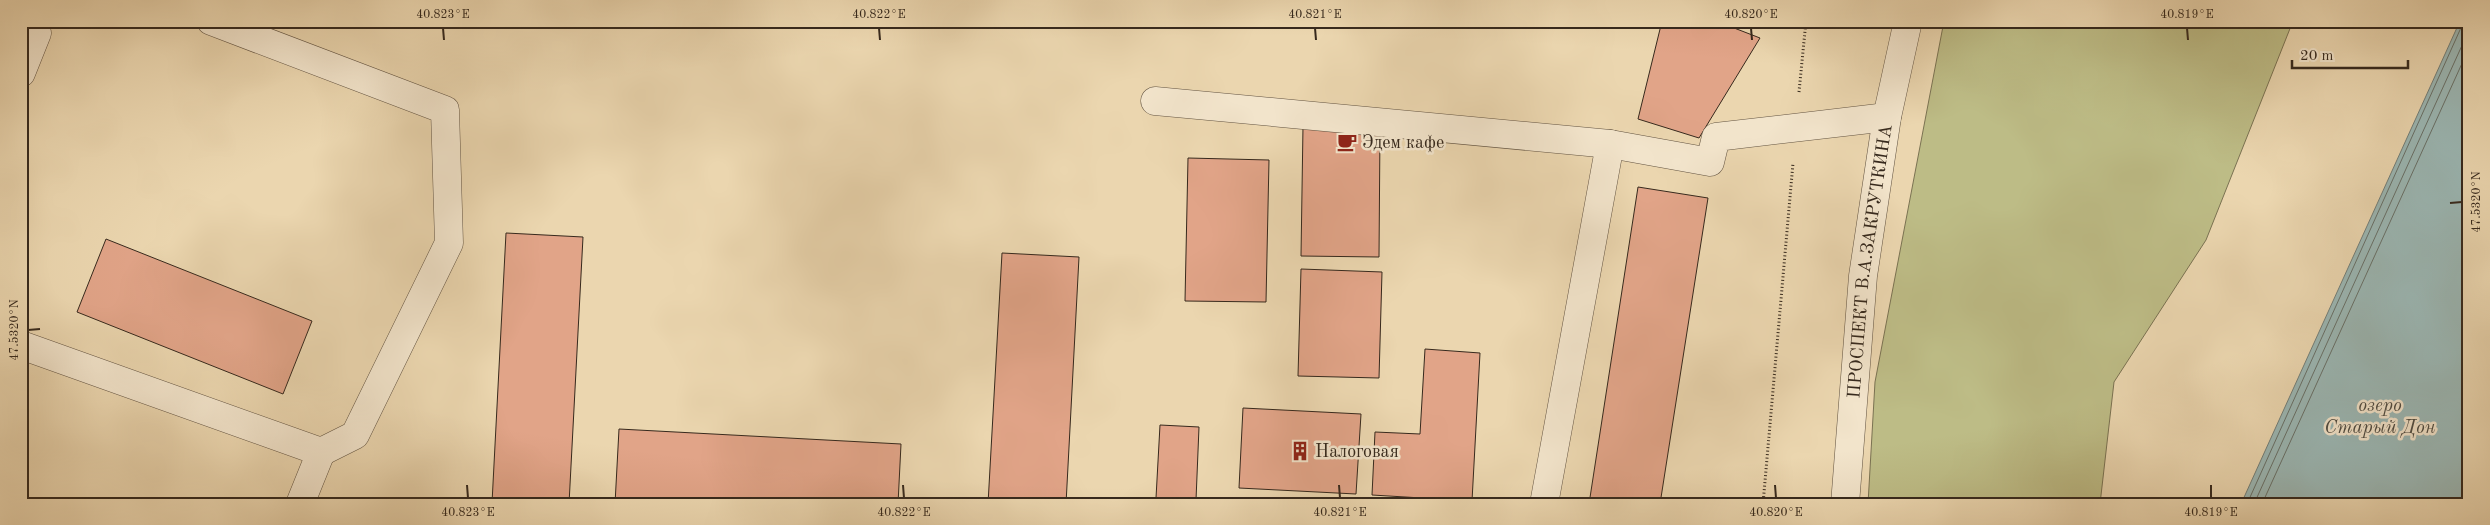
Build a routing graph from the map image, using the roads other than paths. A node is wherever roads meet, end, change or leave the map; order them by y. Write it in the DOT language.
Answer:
graph roads {
  1 [pos="211,21"];
  2 [pos="1908,21"];
  3 [pos="21,27"];
  4 [pos="21,73"];
  5 [pos="1155,101"];
  6 [pos="1887,117"];
  7 [pos="1610,144"];
  8 [pos="21,345"];
  9 [pos="321,452"];
  10 [pos="300,504"];
  11 [pos="1544,504"];
  12 [pos="1845,504"];
  1 -- 9 [label="street"];
  2 -- 6 [label="street, ПРОСПЕКТ В.А.ЗАКРУТКИНА"];
  3 -- 4 [label="street"];
  5 -- 7 [label="street"];
  6 -- 7 [label="street"];
  6 -- 12 [label="street, ПРОСПЕКТ В.А.ЗАКРУТКИНА"];
  7 -- 11 [label="street"];
  8 -- 9 [label="street"];
  9 -- 10 [label="street"];
}
